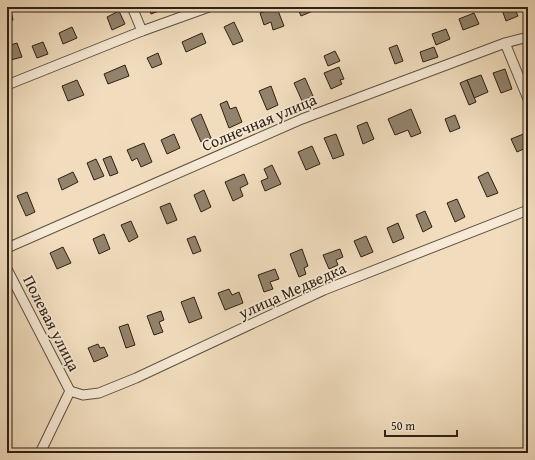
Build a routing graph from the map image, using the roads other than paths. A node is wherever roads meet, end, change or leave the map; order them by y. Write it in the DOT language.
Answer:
graph roads {
  1 [pos="132,7"];
  2 [pos="209,7"];
  3 [pos="142,31"];
  4 [pos="528,37"];
  5 [pos="505,43"];
  6 [pos="7,84"];
  7 [pos="528,99"];
  8 [pos="528,210"];
  9 [pos="7,248"];
  10 [pos="7,269"];
  11 [pos="70,391"];
  12 [pos="40,453"];
  1 -- 3 [label="street"];
  2 -- 3 [label="street"];
  3 -- 6 [label="street"];
  4 -- 5 [label="street, Солнечная улица"];
  5 -- 7 [label="street"];
  5 -- 9 [label="street, Солнечная улица"];
  8 -- 11 [label="street, улица Медведка"];
  10 -- 11 [label="street, Полевая улица"];
  11 -- 12 [label="street"];
}
